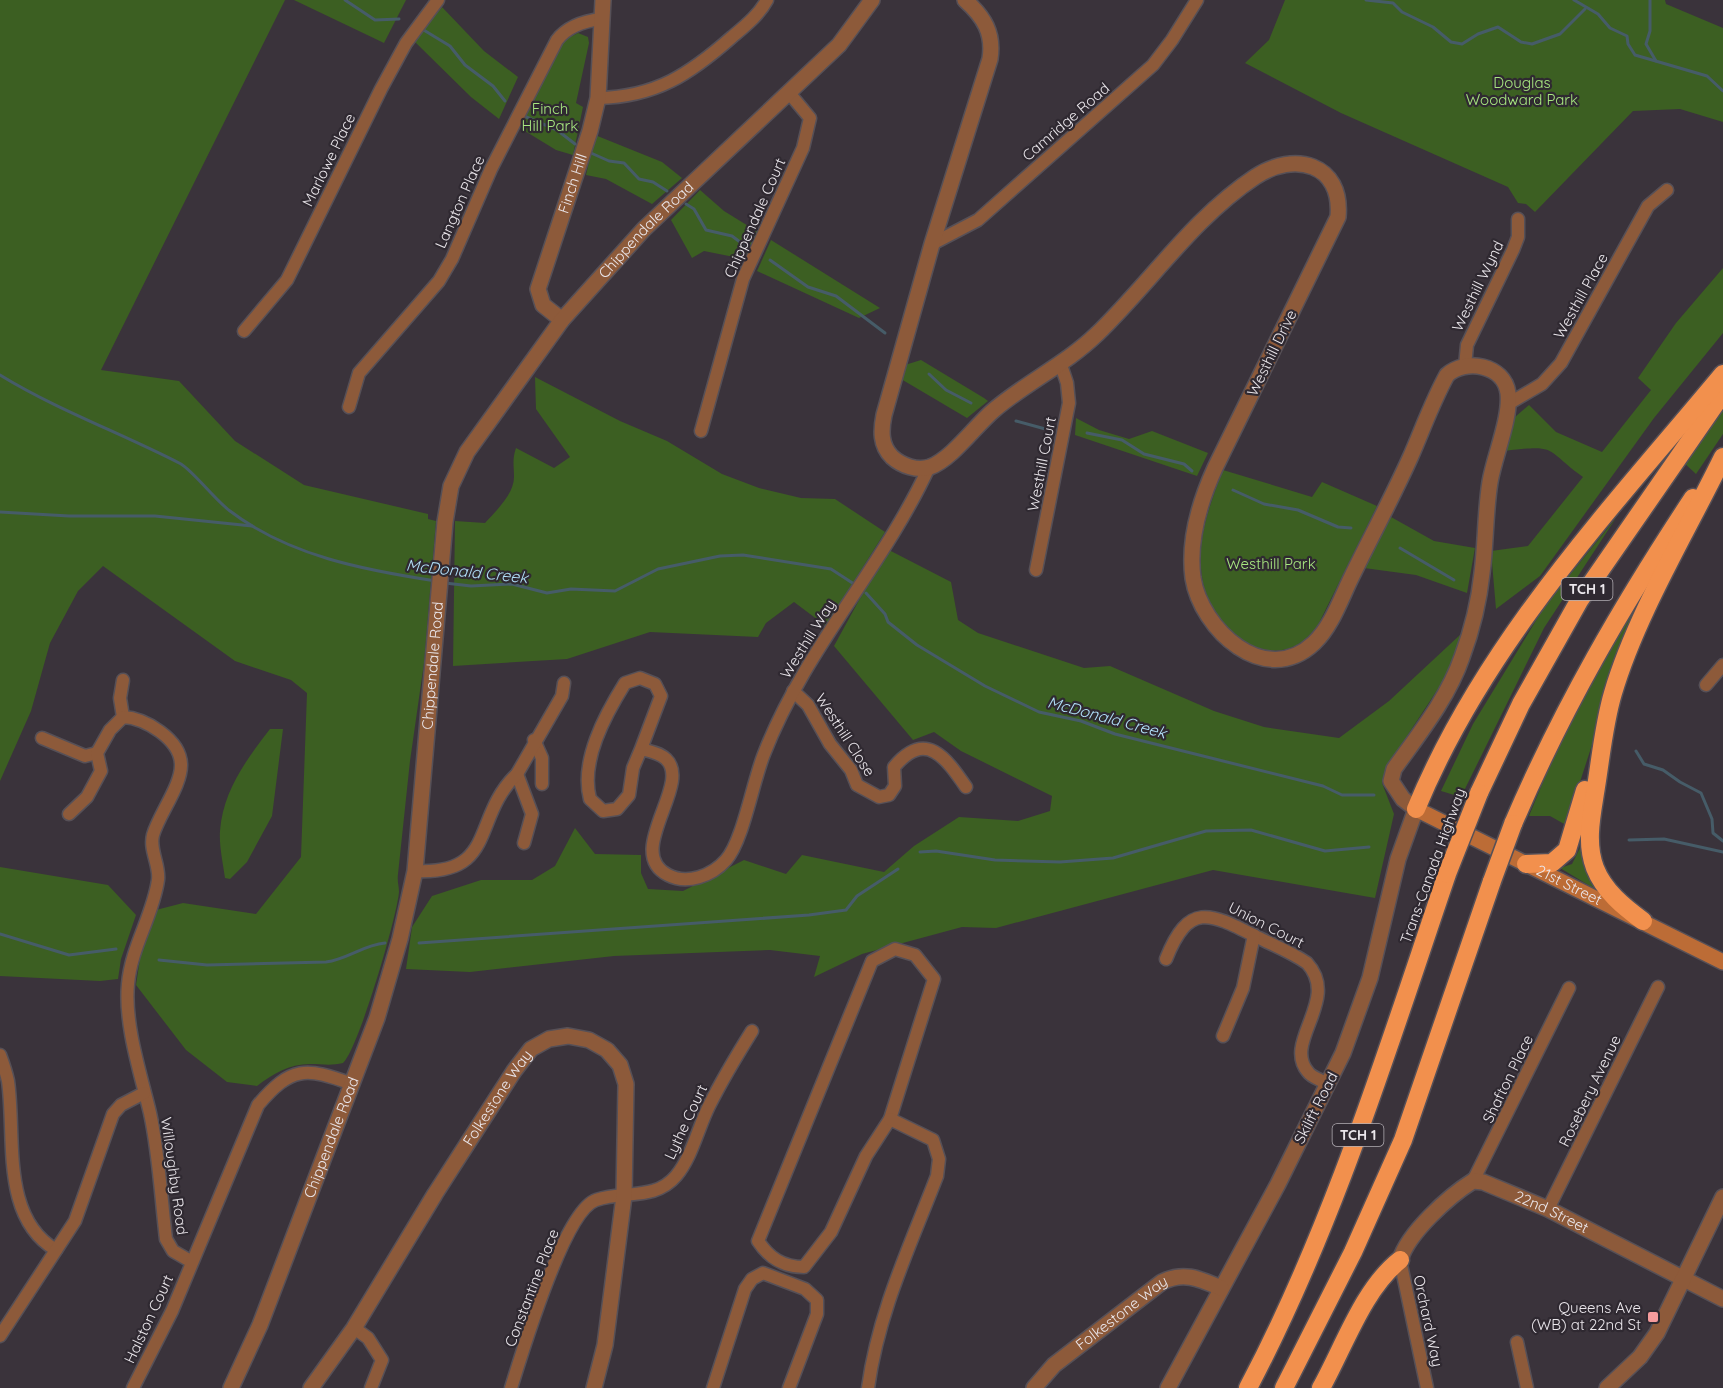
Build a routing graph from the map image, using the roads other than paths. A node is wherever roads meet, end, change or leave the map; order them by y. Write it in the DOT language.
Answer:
graph roads {
  1 [pos="438,0"];
  2 [pos="603,0"];
  3 [pos="767,0"];
  4 [pos="872,0"];
  5 [pos="965,0"];
  6 [pos="1197,0"];
  7 [pos="601,19"];
  8 [pos="790,94"];
  9 [pos="598,98"];
  10 [pos="1667,190"];
  11 [pos="1518,219"];
  12 [pos="932,244"];
  13 [pos="562,320"];
  14 [pos="244,331"];
  15 [pos="1060,365"];
  16 [pos="1465,366"];
  17 [pos="1723,374"];
  18 [pos="1723,393"];
  19 [pos="1508,404"];
  20 [pos="349,407"];
  21 [pos="700,430"];
  22 [pos="1723,453"];
  23 [pos="1723,458"];
  24 [pos="929,467"];
  25 [pos="1036,570"];
  26 [pos="1723,665"];
  27 [pos="123,680"];
  28 [pos="564,683"];
  29 [pos="1706,685"];
  30 [pos="793,691"];
  31 [pos="1613,693"];
  32 [pos="123,717"];
  33 [pos="42,738"];
  34 [pos="534,740"];
  35 [pos="641,749"];
  36 [pos="97,753"];
  37 [pos="517,774"];
  38 [pos="542,784"];
  39 [pos="966,787"];
  40 [pos="1416,808"];
  41 [pos="69,814"];
  42 [pos="524,843"];
  43 [pos="1526,864"];
  44 [pos="415,871"];
  45 [pos="1643,921"];
  46 [pos="1254,935"];
  47 [pos="1166,958"];
  48 [pos="1723,962"];
  49 [pos="1658,987"];
  50 [pos="1569,988"];
  51 [pos="752,1031"];
  52 [pos="1223,1036"];
  53 [pos="0,1055"];
  54 [pos="352,1084"];
  55 [pos="1328,1084"];
  56 [pos="144,1093"];
  57 [pos="890,1119"];
  58 [pos="1473,1181"];
  59 [pos="624,1196"];
  60 [pos="1723,1197"];
  61 [pos="1548,1209"];
  62 [pos="56,1250"];
  63 [pos="1400,1260"];
  64 [pos="192,1262"];
  65 [pos="1682,1278"];
  66 [pos="1221,1288"];
  67 [pos="1723,1299"];
  68 [pos="354,1328"];
  69 [pos="0,1336"];
  70 [pos="1517,1342"];
  71 [pos="133,1388"];
  72 [pos="231,1388"];
  73 [pos="311,1388"];
  74 [pos="371,1388"];
  75 [pos="511,1388"];
  76 [pos="594,1388"];
  77 [pos="713,1388"];
  78 [pos="789,1388"];
  79 [pos="868,1388"];
  80 [pos="1034,1388"];
  81 [pos="1168,1388"];
  82 [pos="1248,1388"];
  83 [pos="1284,1388"];
  84 [pos="1321,1388"];
  85 [pos="1427,1388"];
  86 [pos="1527,1388"];
  87 [pos="1607,1388"];
  1 -- 14 [label="street, Marlowe Place"];
  2 -- 7 [label="street, Finch Hill"];
  3 -- 9 [label="street"];
  4 -- 8 [label="street, Chippendale Road"];
  5 -- 12 [label="street"];
  6 -- 12 [label="street, Camridge Road"];
  7 -- 9 [label="street, Finch Hill"];
  7 -- 20 [label="street, Langton Place"];
  8 -- 13 [label="street, Chippendale Road"];
  8 -- 21 [label="street, Chippendale Court"];
  9 -- 13 [label="street, Finch Hill"];
  10 -- 19 [label="street, Westhill Place"];
  11 -- 16 [label="street, Westhill Wynd"];
  12 -- 24 [label="street"];
  13 -- 44 [label="street, Chippendale Road"];
  15 -- 16 [label="street, Westhill Drive"];
  15 -- 24 [label="street, Westhill Drive"];
  15 -- 25 [label="street, Westhill Court"];
  16 -- 19 [label="street"];
  17 -- 40 [label="highway"];
  18 -- 82 [label="highway, Trans-Canada Highway / TCH 1, bridge"];
  19 -- 40 [label="street"];
  22 -- 83 [label="highway, TCH 1, bridge"];
  23 -- 31 [label="highway"];
  24 -- 30 [label="street, Westhill Way"];
  26 -- 29 [label="street"];
  27 -- 32 [label="street"];
  28 -- 34 [label="street"];
  30 -- 35 [label="street, Westhill Way"];
  30 -- 39 [label="street, Westhill Close"];
  31 -- 43 [label="highway"];
  31 -- 45 [label="highway"];
  32 -- 36 [label="street"];
  32 -- 56 [label="street, Willoughby Road"];
  33 -- 36 [label="street"];
  34 -- 37 [label="street"];
  34 -- 38 [label="street"];
  35 -- 35 [label="street"];
  36 -- 41 [label="street"];
  37 -- 42 [label="street"];
  37 -- 44 [label="street"];
  40 -- 43 [label="main road, 21st Street"];
  40 -- 55 [label="street, Skilift Road"];
  43 -- 45 [label="main road, 21st Street"];
  44 -- 54 [label="street, Chippendale Road"];
  45 -- 48 [label="main road, 21st Street"];
  46 -- 47 [label="street, Union Court"];
  46 -- 52 [label="street"];
  46 -- 55 [label="street, Union Court"];
  49 -- 61 [label="street, Rosebery Avenue"];
  50 -- 58 [label="street, Shafton Place"];
  51 -- 59 [label="street, Lythe Court"];
  53 -- 62 [label="street"];
  54 -- 64 [label="street, Willoughby Road"];
  54 -- 72 [label="street, Chippendale Road"];
  55 -- 66 [label="street, Skilift Road"];
  56 -- 62 [label="street"];
  56 -- 64 [label="street, Willoughby Road"];
  57 -- 57 [label="street"];
  57 -- 79 [label="street"];
  58 -- 61 [label="street, 22nd Street"];
  58 -- 63 [label="street"];
  59 -- 68 [label="street, Folkestone Way"];
  59 -- 75 [label="street, Constantine Place"];
  59 -- 76 [label="street, Folkestone Way"];
  60 -- 65 [label="street"];
  61 -- 65 [label="street, 22nd Street"];
  62 -- 69 [label="street"];
  63 -- 84 [label="highway"];
  63 -- 85 [label="street, Orchard Way"];
  64 -- 71 [label="street, Halston Court"];
  65 -- 67 [label="street, 22nd Street"];
  65 -- 87 [label="street"];
  66 -- 80 [label="street, Folkestone Way"];
  66 -- 81 [label="street, Skilift Road"];
  68 -- 73 [label="street, Folkestone Way"];
  68 -- 74 [label="street"];
  70 -- 86 [label="street"];
  77 -- 78 [label="street"];
}
